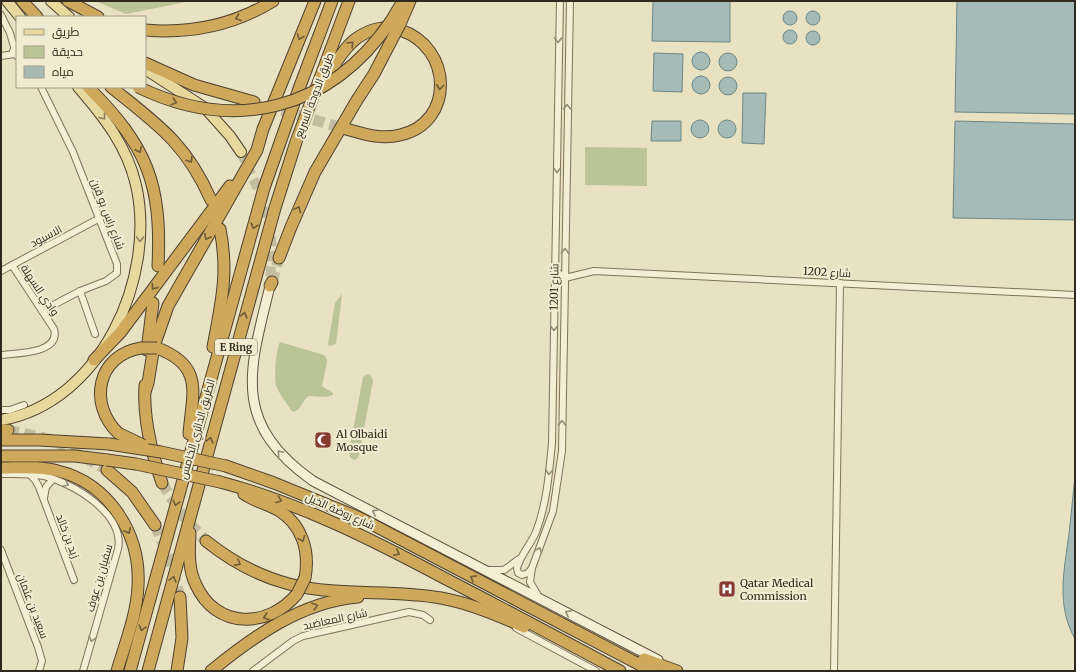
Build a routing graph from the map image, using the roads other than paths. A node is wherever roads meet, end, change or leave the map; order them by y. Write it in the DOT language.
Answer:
graph roads {
  1 [pos="7,1"];
  2 [pos="22,1"];
  3 [pos="51,1"];
  4 [pos="68,1"];
  5 [pos="273,1"];
  6 [pos="315,1"];
  7 [pos="332,1"];
  8 [pos="350,1"];
  9 [pos="403,1"];
  10 [pos="410,1"];
  11 [pos="560,1"];
  12 [pos="570,1"];
  13 [pos="1,15"];
  14 [pos="19,16"];
  15 [pos="36,16"];
  16 [pos="68,16"];
  17 [pos="96,16"];
  18 [pos="396,22"];
  19 [pos="146,30"];
  20 [pos="15,50"];
  21 [pos="4,55"];
  22 [pos="146,63"];
  23 [pos="146,70"];
  24 [pos="42,88"];
  25 [pos="79,88"];
  26 [pos="89,88"];
  27 [pos="111,88"];
  28 [pos="140,88"];
  29 [pos="254,102"];
  30 [pos="307,112"];
  31 [pos="567,120"];
  32 [pos="558,121"];
  33 [pos="263,129"];
  34 [pos="346,129"];
  35 [pos="241,152"];
  36 [pos="264,188"];
  37 [pos="280,190"];
  38 [pos="211,200"];
  39 [pos="100,218"];
  40 [pos="220,229"];
  41 [pos="279,258"];
  42 [pos="12,265"];
  43 [pos="158,266"];
  44 [pos="564,267"];
  45 [pos="554,270"];
  46 [pos="1,271"];
  47 [pos="578,274"];
  48 [pos="564,278"];
  49 [pos="271,283"];
  50 [pos="840,283"];
  51 [pos="80,291"];
  52 [pos="1075,295"];
  53 [pos="153,302"];
  54 [pos="42,311"];
  55 [pos="95,334"];
  56 [pos="1,355"];
  57 [pos="94,360"];
  58 [pos="212,377"];
  59 [pos="145,392"];
  60 [pos="24,405"];
  61 [pos="1,410"];
  62 [pos="1,420"];
  63 [pos="1,440"];
  64 [pos="161,452"];
  65 [pos="190,452"];
  66 [pos="1,456"];
  67 [pos="107,465"];
  68 [pos="1,468"];
  69 [pos="1,474"];
  70 [pos="29,474"];
  71 [pos="53,479"];
  72 [pos="162,483"];
  73 [pos="224,484"];
  74 [pos="44,500"];
  75 [pos="193,505"];
  76 [pos="155,525"];
  77 [pos="206,541"];
  78 [pos="1,550"];
  79 [pos="521,557"];
  80 [pos="532,568"];
  81 [pos="483,570"];
  82 [pos="74,580"];
  83 [pos="384,592"];
  84 [pos="180,596"];
  85 [pos="540,598"];
  86 [pos="542,615"];
  87 [pos="498,616"];
  88 [pos="430,620"];
  89 [pos="573,645"];
  90 [pos="578,661"];
  91 [pos="39,671"];
  92 [pos="83,671"];
  93 [pos="117,671"];
  94 [pos="130,671"];
  95 [pos="148,671"];
  96 [pos="177,671"];
  97 [pos="211,671"];
  98 [pos="252,671"];
  99 [pos="583,671"];
  100 [pos="596,671"];
  101 [pos="620,671"];
  102 [pos="652,671"];
  103 [pos="677,671"];
  104 [pos="834,671"];
  1 -- 14 [label="main road"];
  2 -- 15 [label="highway"];
  3 -- 16 [label="main road"];
  4 -- 17 [label="highway"];
  5 -- 19 [label="highway, one-way"];
  6 -- 33 [label="highway, one-way"];
  7 -- 36 [label="highway, طريق الدوحة السريع"];
  8 -- 30 [label="highway, طريق الدوحة السريع"];
  9 -- 18 [label="highway"];
  10 -- 18 [label="highway"];
  11 -- 32 [label="street, شارع 1201, one-way"];
  31 -- 12 [label="street, شارع 1201, one-way"];
  13 -- 20 [label="street"];
  28 -- 18 [label="highway, one-way, bridge"];
  41 -- 18 [label="highway, one-way, bridge"];
  20 -- 21 [label="street"];
  22 -- 29 [label="highway"];
  23 -- 35 [label="main road"];
  24 -- 39 [label="street, شارع راس بو قرن"];
  25 -- 57 [label="main road, one-way"];
  26 -- 43 [label="highway, one-way"];
  27 -- 38 [label="highway, one-way"];
  30 -- 34 [label="highway, one-way"];
  30 -- 37 [label="highway, طريق الدوحة السريع / E Ring"];
  31 -- 32 [label="street"];
  44 -- 31 [label="street, شارع 1201, one-way"];
  32 -- 45 [label="street, شارع 1201, one-way"];
  33 -- 57 [label="highway, one-way"];
  33 -- 59 [label="highway, one-way"];
  36 -- 58 [label="highway, الطريق الدائري الخامس, one-way"];
  75 -- 37 [label="highway, الطريق الدائري الخامس / E Ring, one-way"];
  39 -- 42 [label="street, الاسيود"];
  39 -- 51 [label="street, شارع راس بو قرن"];
  40 -- 58 [label="highway"];
  42 -- 46 [label="street, الاسيود"];
  42 -- 54 [label="street, وادي السهلة"];
  44 -- 47 [label="street"];
  44 -- 48 [label="street, شارع 1201"];
  45 -- 48 [label="street"];
  45 -- 79 [label="street, شارع 1201, one-way"];
  47 -- 48 [label="street, شارع 1202"];
  47 -- 50 [label="street, شارع 1202"];
  80 -- 48 [label="street, شارع 1201, one-way"];
  81 -- 49 [label="street, شارع روضة الخيل, one-way"];
  50 -- 52 [label="street, شارع 1202"];
  50 -- 104 [label="street"];
  51 -- 54 [label="street, شارع راس بو قرن"];
  51 -- 55 [label="street"];
  53 -- 59 [label="highway"];
  54 -- 56 [label="street, وادي السهلة"];
  57 -- 62 [label="main road"];
  58 -- 65 [label="highway, الطريق الدائري الخامس"];
  59 -- 72 [label="highway"];
  60 -- 61 [label="street"];
  63 -- 64 [label="highway, شارع روضة الخيل, bridge"];
  64 -- 65 [label="highway, bridge"];
  86 -- 64 [label="highway, شارع روضة الخيل, one-way, bridge"];
  65 -- 94 [label="highway, الطريق الدائري الخامس, one-way"];
  66 -- 67 [label="highway, شارع روضة الخيل"];
  67 -- 73 [label="highway, شارع روضة الخيل, bridge"];
  67 -- 76 [label="highway"];
  68 -- 93 [label="highway, one-way"];
  69 -- 70 [label="street, سفيان بن عوف"];
  70 -- 71 [label="street, سفيان بن عوف"];
  70 -- 74 [label="street, زيد بن خالد"];
  71 -- 74 [label="street"];
  71 -- 92 [label="street, سفيان بن عوف, one-way"];
  73 -- 75 [label="highway, one-way, bridge"];
  73 -- 89 [label="highway, شارع روضة الخيل, one-way"];
  74 -- 82 [label="street, زيد بن خالد"];
  95 -- 75 [label="highway, الطريق الدائري الخامس / E Ring, one-way"];
  77 -- 83 [label="highway, one-way"];
  78 -- 91 [label="street, سعيد بن عثمان"];
  79 -- 80 [label="street"];
  79 -- 81 [label="street, شارع 1201"];
  80 -- 85 [label="street, شارع 1201"];
  81 -- 85 [label="street, شارع روضة الخيل"];
  83 -- 87 [label="highway"];
  97 -- 83 [label="highway, one-way"];
  84 -- 96 [label="highway"];
  103 -- 85 [label="street, شارع روضة الخيل, one-way"];
  86 -- 102 [label="highway, شارع روضة الخيل"];
  86 -- 103 [label="highway"];
  87 -- 89 [label="highway"];
  87 -- 90 [label="street"];
  88 -- 98 [label="street, شارع المعاضيد"];
  89 -- 101 [label="highway, شارع روضة الخيل"];
  90 -- 99 [label="street"];
  90 -- 100 [label="street"];
}
